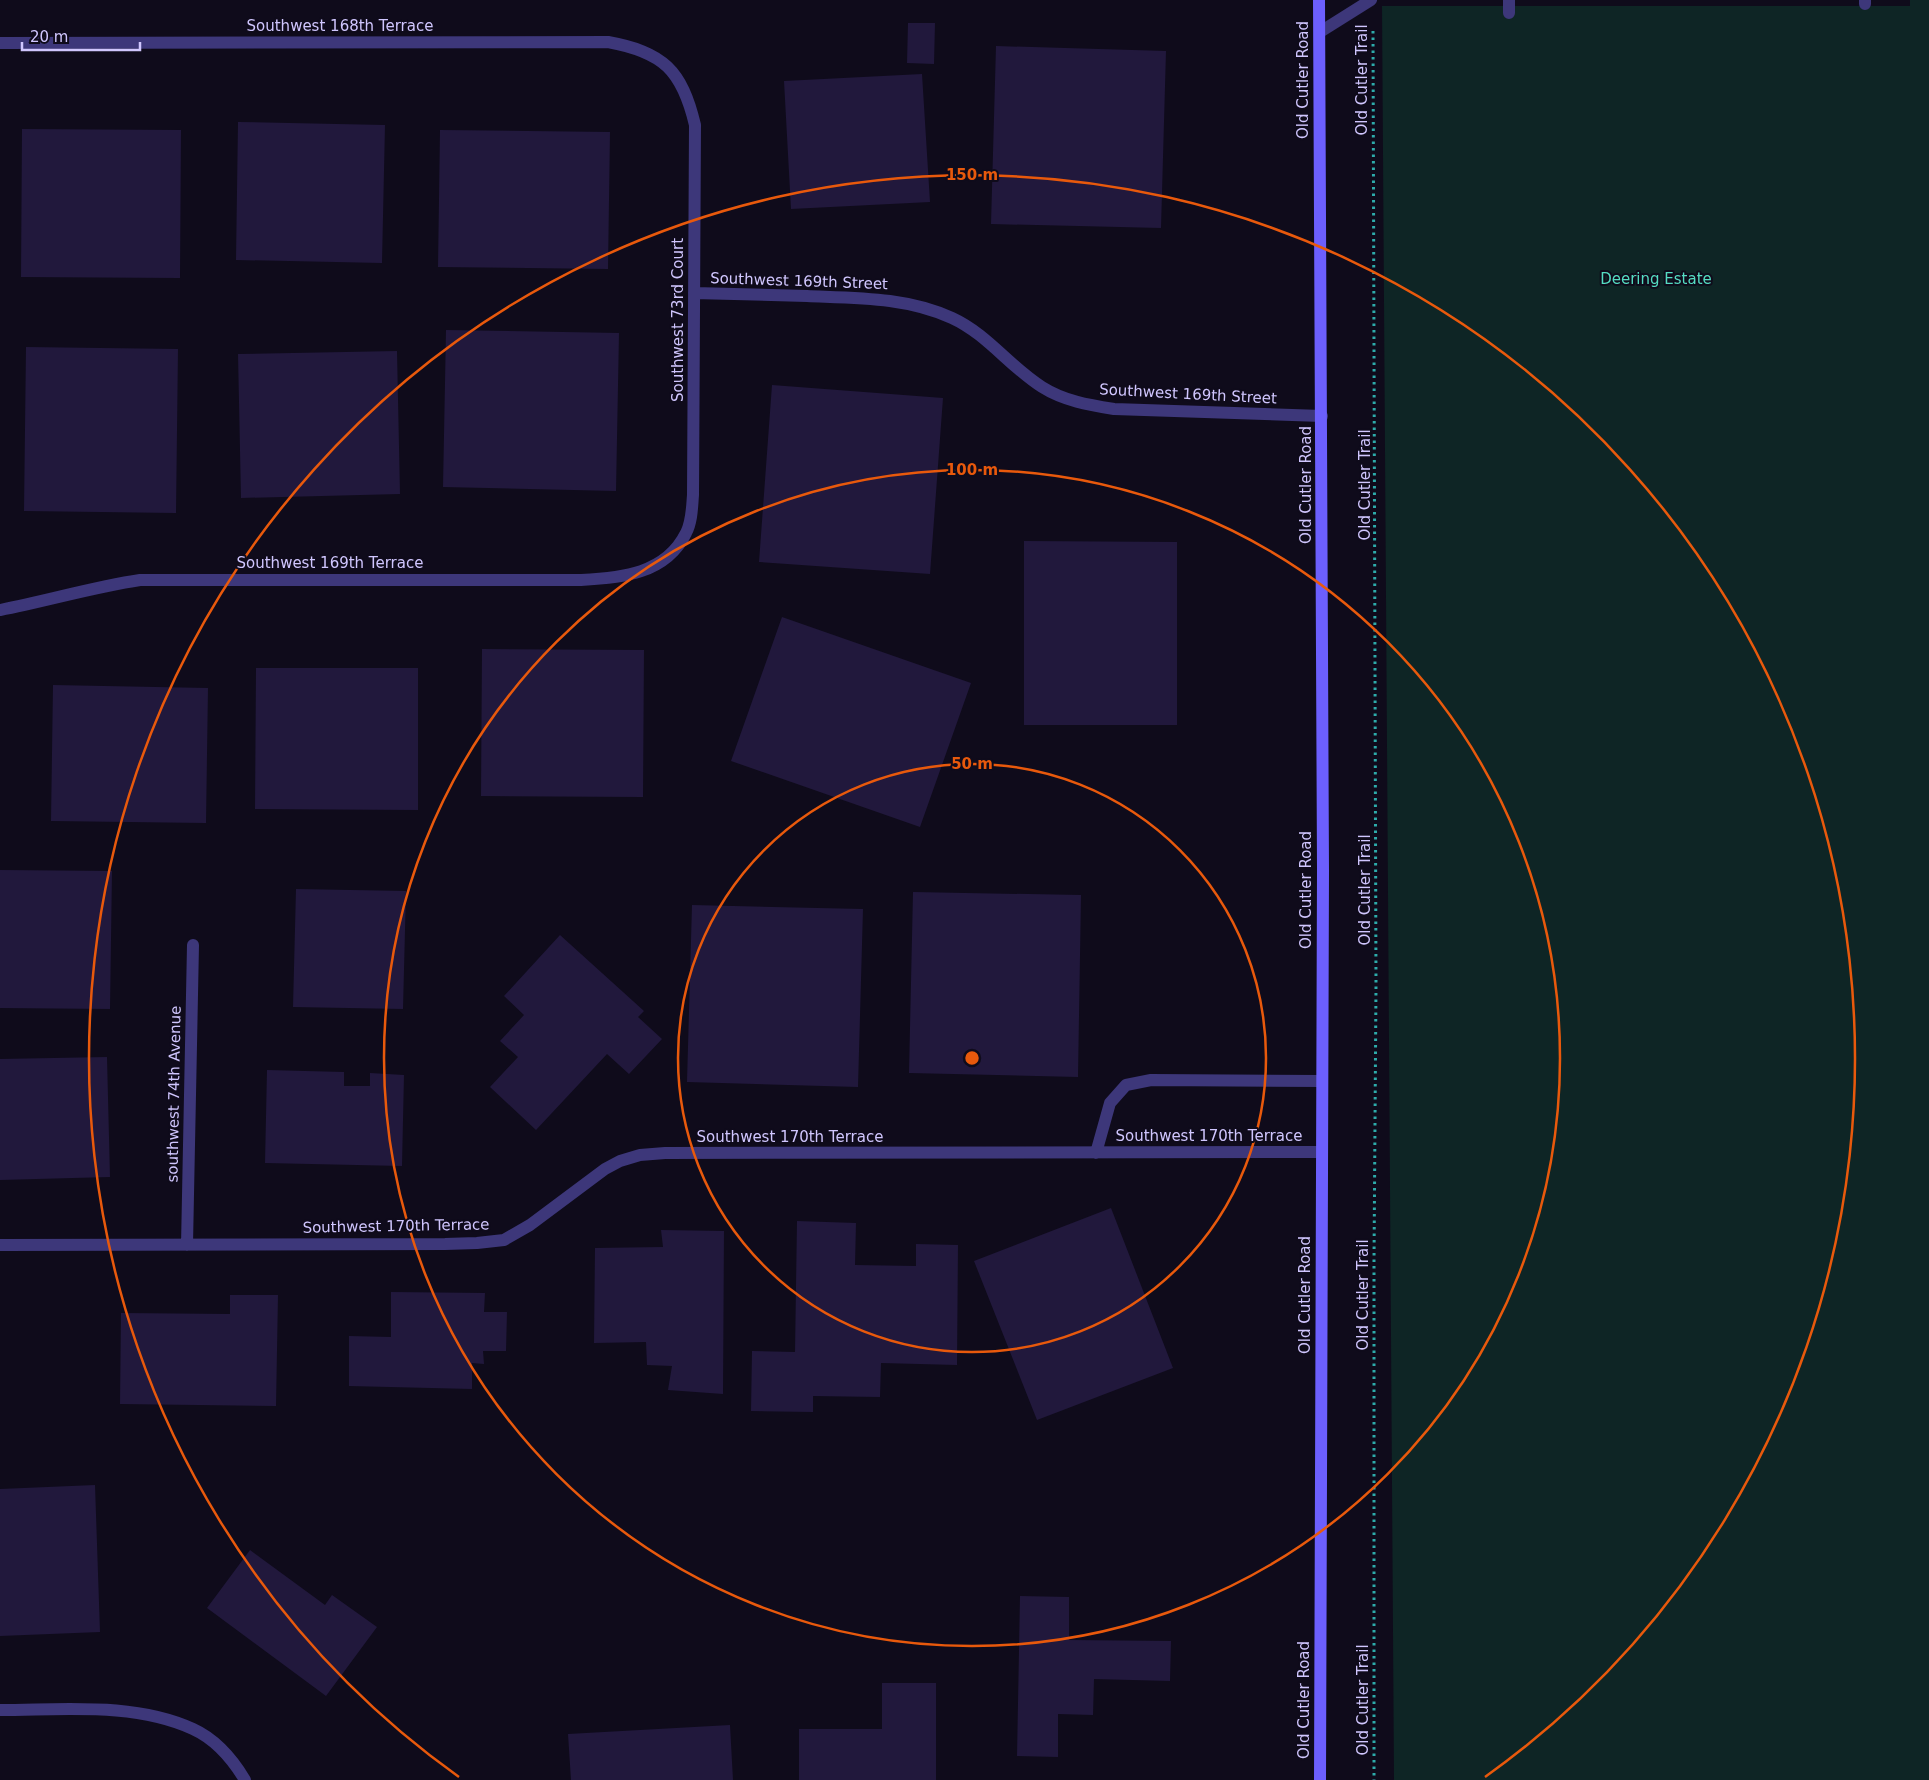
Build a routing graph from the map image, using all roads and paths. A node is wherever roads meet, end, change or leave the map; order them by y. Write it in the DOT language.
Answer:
graph roads {
  1 [pos="1319,0"];
  2 [pos="1371,0"];
  3 [pos="1509,0"];
  4 [pos="1509,13"];
  5 [pos="1373,29"];
  6 [pos="1320,32"];
  7 [pos="0,43"];
  8 [pos="673,71"];
  9 [pos="694,293"];
  10 [pos="1322,416"];
  11 [pos="660,563"];
  12 [pos="0,610"];
  13 [pos="193,944"];
  14 [pos="1322,1081"];
  15 [pos="1322,1152"];
  16 [pos="1096,1153"];
  17 [pos="0,1245"];
  18 [pos="187,1245"];
  19 [pos="0,1710"];
  20 [pos="244,1780"];
  21 [pos="1320,1780"];
  22 [pos="1374,1780"];
  1 -- 6 [label="main road, Old Cutler Road"];
  2 -- 6 [label="street"];
  3 -- 4 [label="street"];
  5 -- 22 [label="path, Old Cutler Trail"];
  6 -- 10 [label="main road, Old Cutler Road"];
  7 -- 8 [label="street, Southwest 168th Terrace"];
  8 -- 9 [label="street, Southwest 73rd Court"];
  9 -- 10 [label="street, Southwest 169th Street"];
  9 -- 11 [label="street, Southwest 73rd Court"];
  10 -- 14 [label="main road, Old Cutler Road"];
  11 -- 12 [label="street, Southwest 169th Terrace"];
  13 -- 18 [label="street, southwest 74th Avenue"];
  14 -- 15 [label="main road, Old Cutler Road"];
  14 -- 16 [label="street, Southwest 170th Terrace"];
  15 -- 16 [label="street, Southwest 170th Terrace"];
  15 -- 21 [label="main road, Old Cutler Road"];
  16 -- 18 [label="street, Southwest 170th Terrace"];
  17 -- 18 [label="street, Southwest 170th Terrace"];
  19 -- 20 [label="street"];
}
